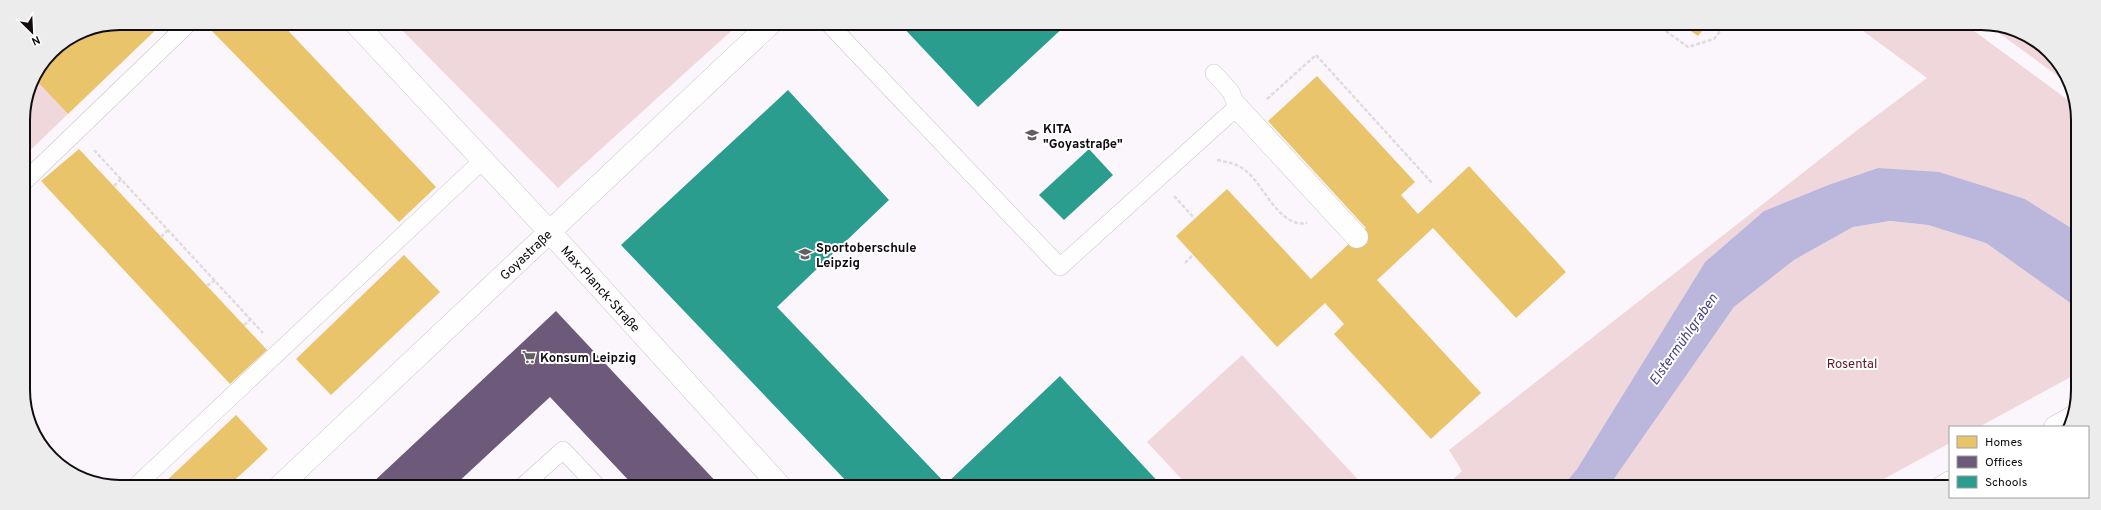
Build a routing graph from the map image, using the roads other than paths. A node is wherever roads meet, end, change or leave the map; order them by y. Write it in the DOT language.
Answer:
graph roads {
  1 [pos="182,30"];
  2 [pos="362,30"];
  3 [pos="764,30"];
  4 [pos="835,30"];
  5 [pos="1214,73"];
  6 [pos="1242,113"];
  7 [pos="483,160"];
  8 [pos="30,176"];
  9 [pos="549,231"];
  10 [pos="1357,237"];
  11 [pos="2065,421"];
  12 [pos="2056,426"];
  13 [pos="142,480"];
  14 [pos="286,480"];
  15 [pos="530,480"];
  16 [pos="591,480"];
  17 [pos="775,480"];
  1 -- 8 [label="lane"];
  2 -- 7 [label="street, Max-Planck-Straße"];
  3 -- 9 [label="street, Goyastraße"];
  4 -- 6 [label="lane"];
  5 -- 6 [label="lane"];
  6 -- 10 [label="street"];
  7 -- 9 [label="street, Max-Planck-Straße"];
  7 -- 13 [label="lane"];
  9 -- 14 [label="street, Goyastraße"];
  9 -- 17 [label="street, Max-Planck-Straße"];
  11 -- 12 [label="street"];
  15 -- 16 [label="lane"];
}
